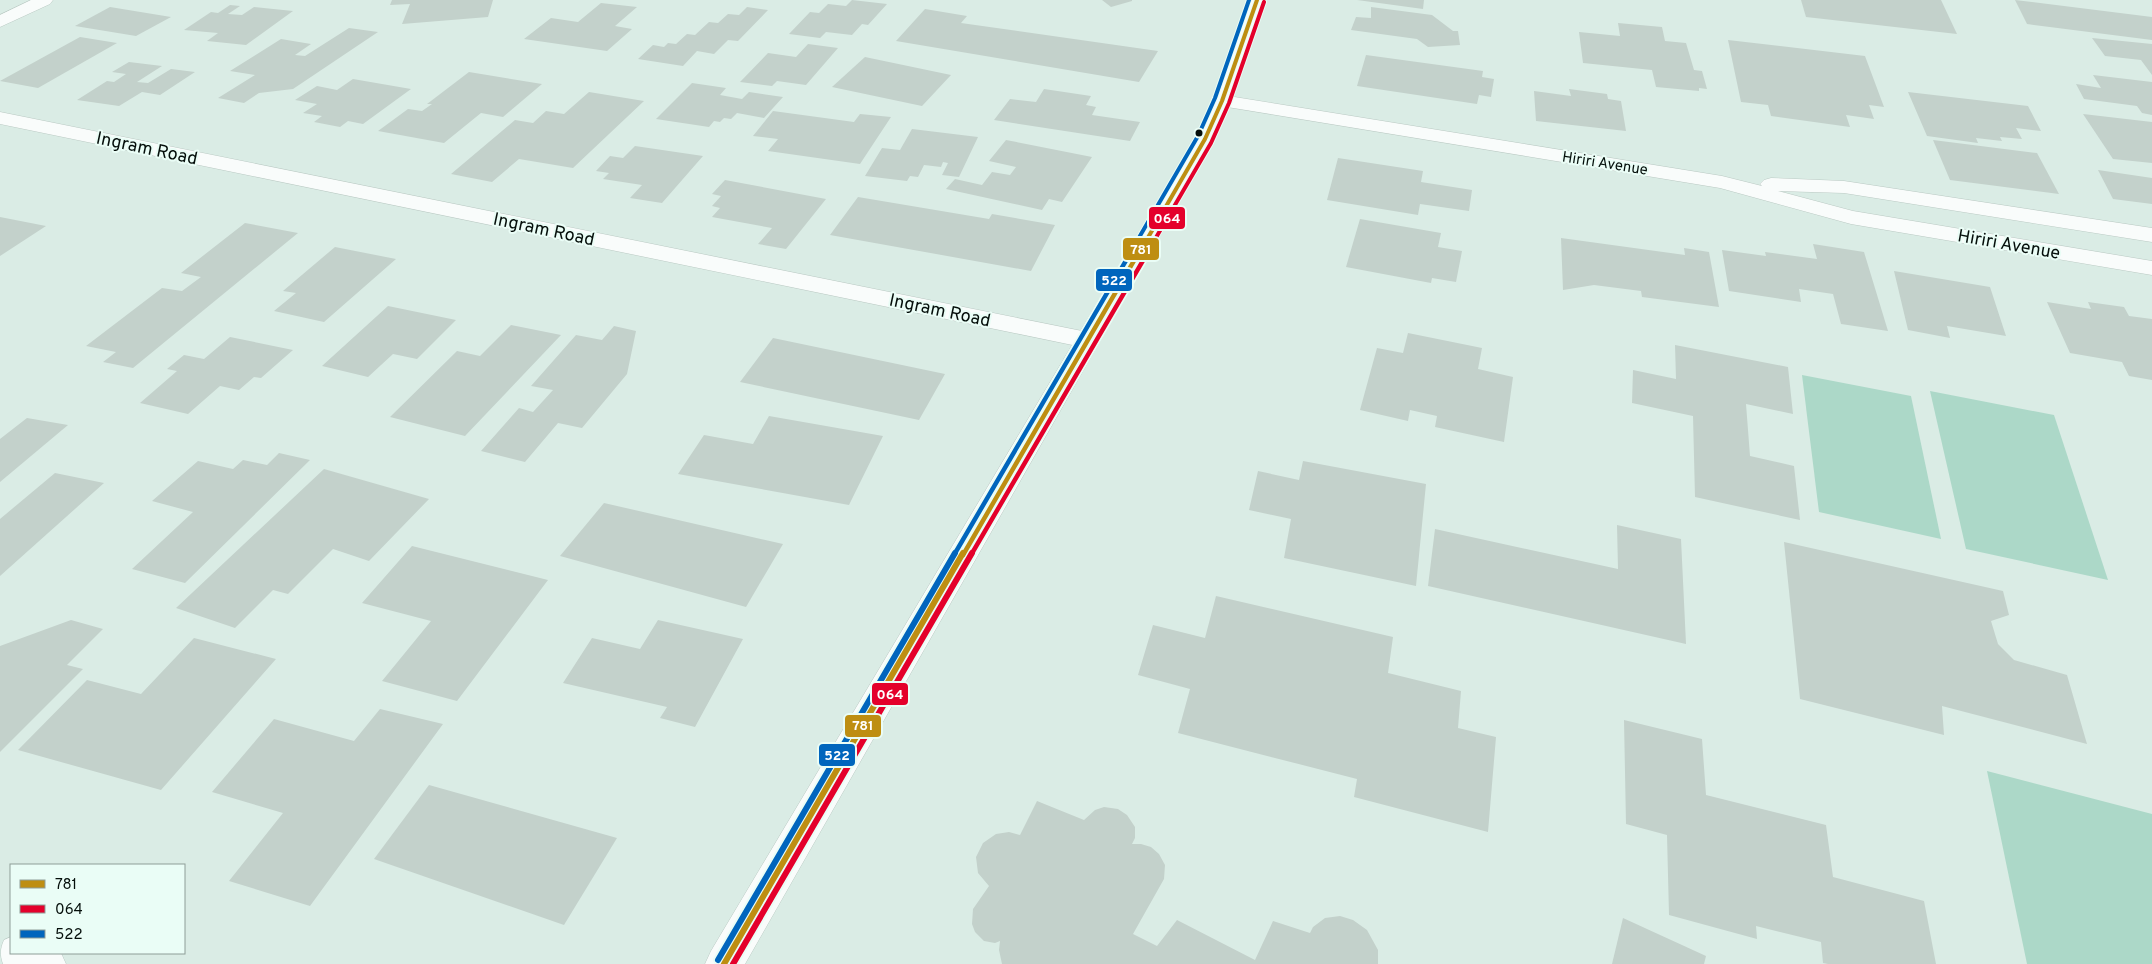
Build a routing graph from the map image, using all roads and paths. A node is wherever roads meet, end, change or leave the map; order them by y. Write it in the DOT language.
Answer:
graph roads {
  1 [pos="44,0"];
  2 [pos="1258,0"];
  3 [pos="0,22"];
  4 [pos="1222,102"];
  5 [pos="0,118"];
  6 [pos="1722,182"];
  7 [pos="2152,235"];
  8 [pos="2152,268"];
  9 [pos="1087,340"];
  10 [pos="20,954"];
  11 [pos="47,964"];
  12 [pos="724,964"];
  1 -- 3 [label="street"];
  2 -- 4 [label="street"];
  4 -- 6 [label="street, Hiriri Avenue"];
  4 -- 9 [label="street"];
  5 -- 9 [label="street, Ingram Road"];
  6 -- 7 [label="street, Hiriri Avenue"];
  6 -- 8 [label="street, Hiriri Avenue"];
  9 -- 12 [label="street"];
  10 -- 11 [label="street"];
}
